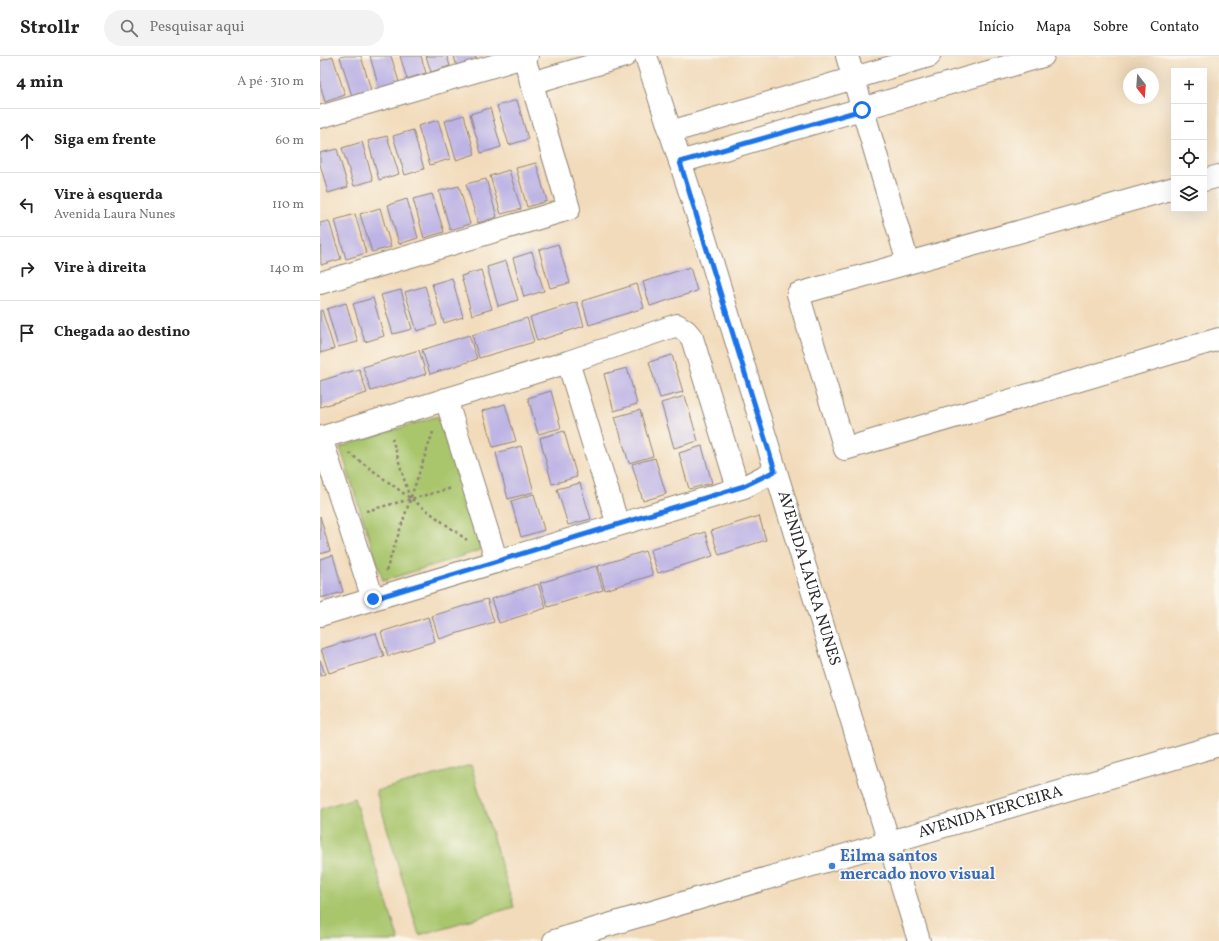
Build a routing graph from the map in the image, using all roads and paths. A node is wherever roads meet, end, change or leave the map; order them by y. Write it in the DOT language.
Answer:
graph roads {
  1 [pos="526,56"];
  2 [pos="625,56"];
  3 [pos="646,56"];
  4 [pos="847,56"];
  5 [pos="929,56"];
  6 [pos="1043,56"];
  7 [pos="854,78"];
  8 [pos="531,83"];
  9 [pos="862,110"];
  10 [pos="320,117"];
  11 [pos="670,132"];
  12 [pos="680,162"];
  13 [pos="1219,176"];
  14 [pos="1207,179"];
  15 [pos="1171,189"];
  16 [pos="908,263"];
  17 [pos="320,283"];
  18 [pos="1219,339"];
  19 [pos="568,362"];
  20 [pos="446,399"];
  21 [pos="433,431"];
  22 [pos="390,432"];
  23 [pos="321,438"];
  24 [pos="347,452"];
  25 [pos="775,471"];
  26 [pos="453,488"];
  27 [pos="738,488"];
  28 [pos="410,499"];
  29 [pos="361,512"];
  30 [pos="618,525"];
  31 [pos="468,541"];
  32 [pos="497,562"];
  33 [pos="385,574"];
  34 [pos="373,599"];
  35 [pos="320,615"];
  36 [pos="1219,745"];
  37 [pos="887,842"];
  38 [pos="554,941"];
  39 [pos="919,941"];
  1 -- 8 [label="street"];
  1 -- 10 [label="street"];
  2 -- 8 [label="street"];
  3 -- 11 [label="street, AVENIDA LAURA NUNES"];
  4 -- 7 [label="street"];
  5 -- 7 [label="street"];
  6 -- 9 [label="street"];
  7 -- 9 [label="street"];
  7 -- 11 [label="street"];
  8 -- 17 [label="street"];
  9 -- 12 [label="street"];
  9 -- 16 [label="street"];
  11 -- 12 [label="street, AVENIDA LAURA NUNES"];
  12 -- 25 [label="street, AVENIDA LAURA NUNES"];
  13 -- 14 [label="street"];
  15 -- 16 [label="street"];
  16 -- 18 [label="street"];
  19 -- 20 [label="street"];
  19 -- 27 [label="street"];
  19 -- 30 [label="street"];
  20 -- 23 [label="street"];
  20 -- 32 [label="street"];
  21 -- 28 [label="path"];
  22 -- 28 [label="path"];
  23 -- 34 [label="street"];
  24 -- 28 [label="path"];
  25 -- 27 [label="street"];
  25 -- 37 [label="street, AVENIDA LAURA NUNES"];
  26 -- 28 [label="path"];
  27 -- 30 [label="street"];
  28 -- 29 [label="path"];
  28 -- 31 [label="path"];
  28 -- 33 [label="path"];
  30 -- 32 [label="street"];
  32 -- 34 [label="street"];
  34 -- 35 [label="street"];
  36 -- 37 [label="street, AVENIDA TERCEIRA"];
  37 -- 38 [label="street, AVENIDA TERCEIRA"];
  37 -- 39 [label="street, AVENIDA LAURA NUNES"];
}
